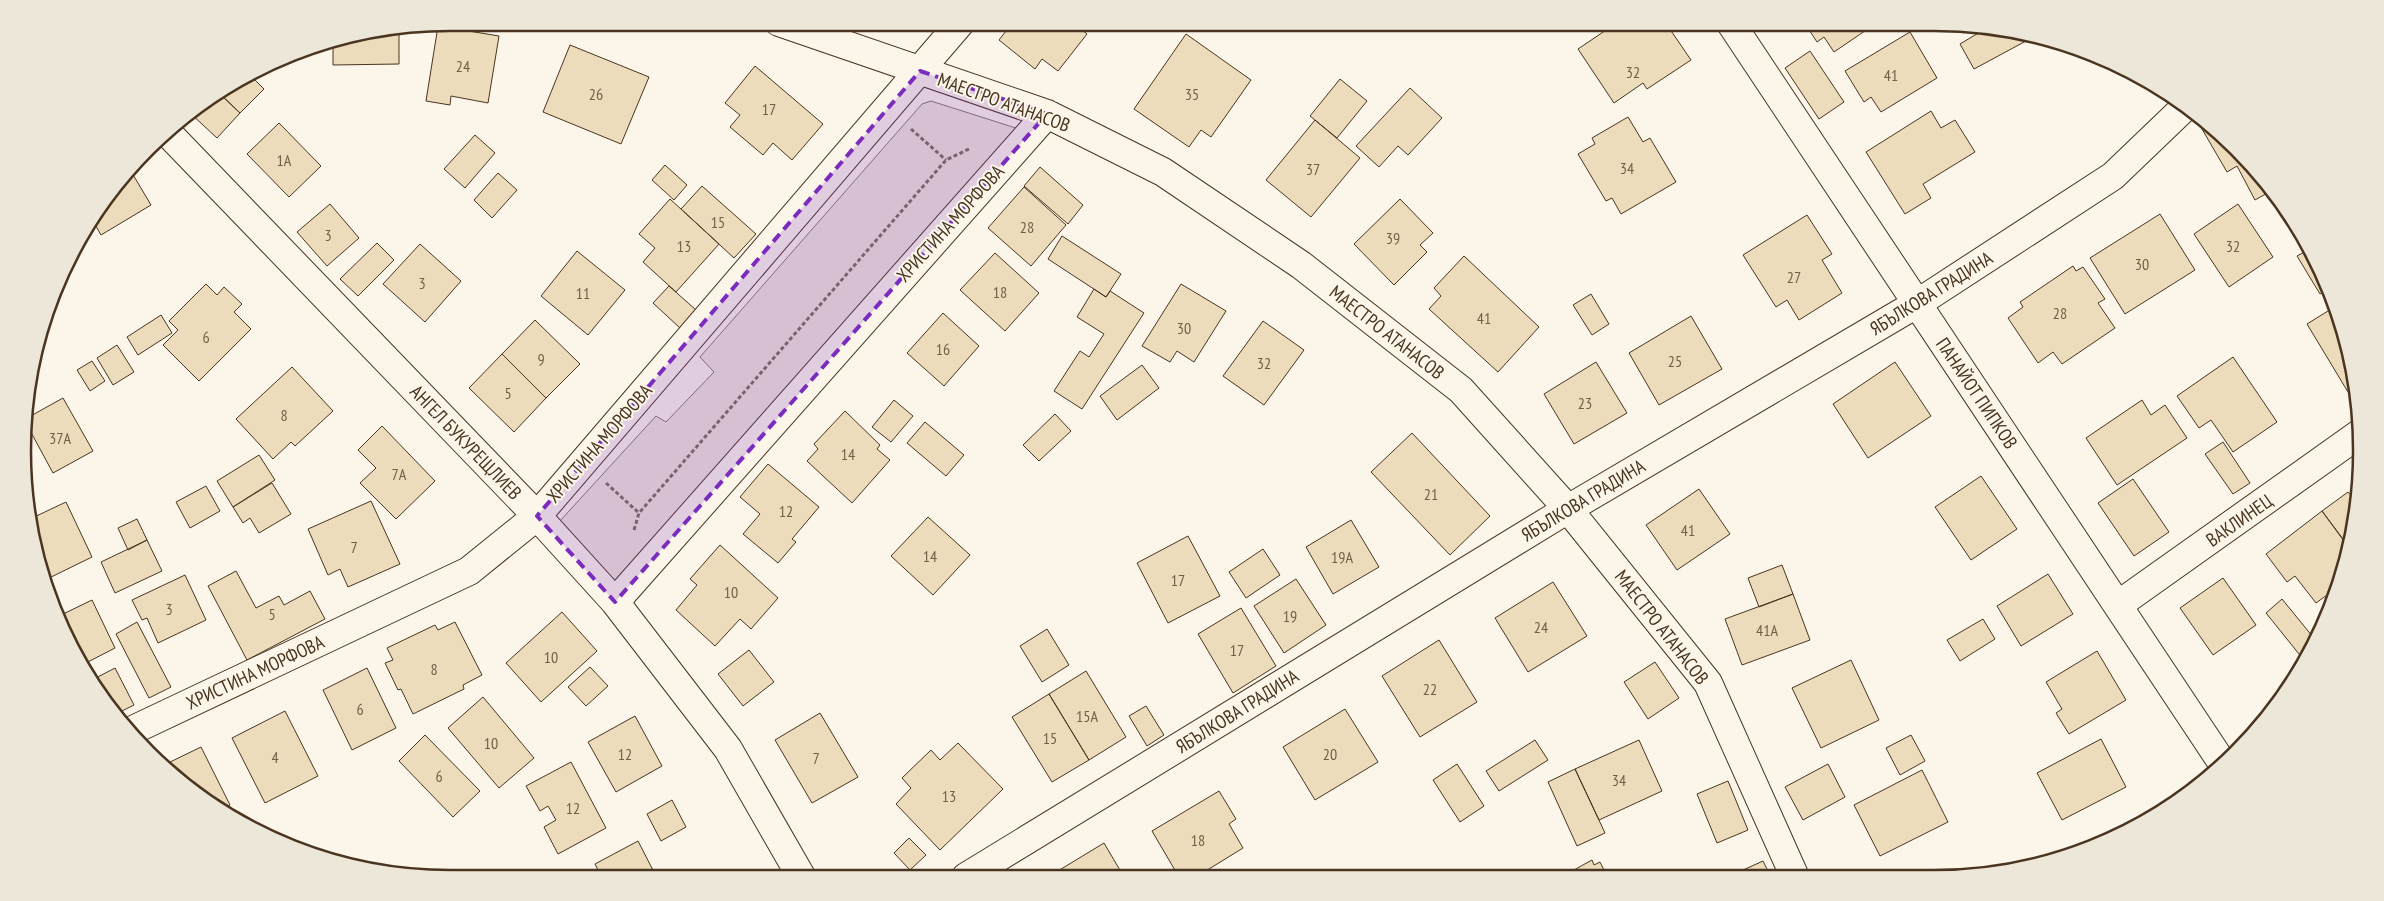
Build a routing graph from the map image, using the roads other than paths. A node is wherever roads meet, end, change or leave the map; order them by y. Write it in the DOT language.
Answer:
graph roads {
  1 [pos="805,31"];
  2 [pos="953,31"];
  3 [pos="1736,31"];
  4 [pos="920,71"];
  5 [pos="2180,112"];
  6 [pos="1047,114"];
  7 [pos="171,138"];
  8 [pos="1918,304"];
  9 [pos="2353,439"];
  10 [pos="1568,509"];
  11 [pos="537,516"];
  12 [pos="615,602"];
  13 [pos="2118,605"];
  14 [pos="137,729"];
  15 [pos="2219,758"];
  16 [pos="797,870"];
  17 [pos="977,870"];
  18 [pos="1792,870"];
  1 -- 4 [label="street, МАЕСТРО АТАНАСОВ"];
  2 -- 4 [label="street, ХРИСТИНА МОРФОВА"];
  3 -- 8 [label="street, ПАНАЙОТ ПИПКОВ"];
  4 -- 6 [label="street, МАЕСТРО АТАНАСОВ"];
  4 -- 11 [label="street, ХРИСТИНА МОРФОВА"];
  5 -- 8 [label="street, ЯБЪЛКОВА ГРАДИНА"];
  6 -- 10 [label="street, МАЕСТРО АТАНАСОВ"];
  6 -- 12 [label="street, ХРИСТИНА МОРФОВА"];
  7 -- 11 [label="street, АНГЕЛ БУКУРЕЩЛИЕВ"];
  8 -- 10 [label="street, ЯБЪЛКОВА ГРАДИНА"];
  8 -- 13 [label="street, ПАНАЙОТ ПИПКОВ"];
  9 -- 13 [label="street, ВАКЛИНЕЦ"];
  10 -- 17 [label="street, ЯБЪЛКОВА ГРАДИНА"];
  10 -- 18 [label="street, МАЕСТРО АТАНАСОВ"];
  11 -- 12 [label="street, АНГЕЛ БУКУРЕЩЛИЕВ"];
  11 -- 14 [label="street, ХРИСТИНА МОРФОВА"];
  12 -- 16 [label="street, АНГЕЛ БУКУРЕЩЛИЕВ"];
  13 -- 15 [label="street, ПАНАЙОТ ПИПКОВ"];
}
